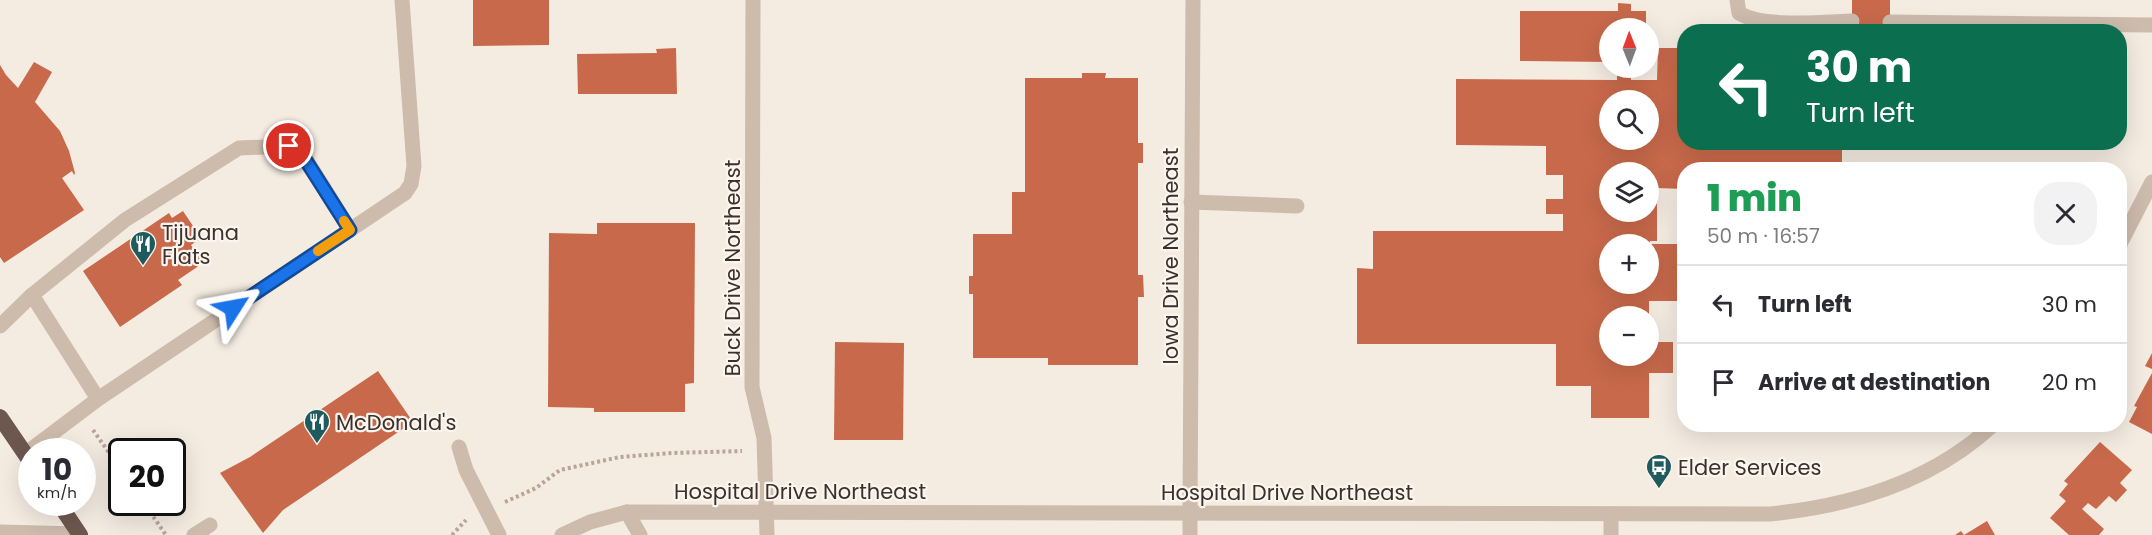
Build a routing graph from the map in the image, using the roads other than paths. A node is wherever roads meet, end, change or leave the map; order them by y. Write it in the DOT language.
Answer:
graph roads {
  1 [pos="402,0"];
  2 [pos="753,0"];
  3 [pos="1193,0"];
  4 [pos="1737,0"];
  5 [pos="1852,21"];
  6 [pos="1890,22"];
  7 [pos="2065,24"];
  8 [pos="2127,25"];
  9 [pos="2152,25"];
  10 [pos="2152,182"];
  11 [pos="1191,202"];
  12 [pos="1297,206"];
  13 [pos="350,230"];
  14 [pos="2127,230"];
  15 [pos="32,295"];
  16 [pos="0,326"];
  17 [pos="98,399"];
  18 [pos="0,417"];
  19 [pos="1984,432"];
  20 [pos="52,438"];
  21 [pos="18,444"];
  22 [pos="459,447"];
  23 [pos="767,511"];
  24 [pos="627,512"];
  25 [pos="1190,512"];
  26 [pos="1611,514"];
  27 [pos="67,516"];
  28 [pos="210,525"];
  29 [pos="0,532"];
  30 [pos="80,535"];
  31 [pos="194,535"];
  32 [pos="499,535"];
  33 [pos="562,535"];
  34 [pos="640,535"];
  35 [pos="767,535"];
  36 [pos="1190,535"];
  37 [pos="1611,535"];
  1 -- 13 [label="street"];
  2 -- 23 [label="street, Buck Drive Northeast"];
  3 -- 11 [label="street, Iowa Drive Northeast"];
  4 -- 5 [label="street"];
  6 -- 7 [label="street"];
  8 -- 9 [label="street"];
  10 -- 14 [label="street"];
  11 -- 12 [label="street"];
  11 -- 25 [label="street, Iowa Drive Northeast"];
  13 -- 15 [label="street"];
  13 -- 17 [label="street"];
  15 -- 16 [label="street"];
  15 -- 17 [label="street"];
  17 -- 20 [label="street"];
  18 -- 21 [label="highway"];
  19 -- 26 [label="street, Hospital Drive Northeast"];
  22 -- 32 [label="street"];
  23 -- 24 [label="street, Hospital Drive Northeast"];
  23 -- 25 [label="street, Hospital Drive Northeast"];
  23 -- 35 [label="street, Buck Drive Northeast"];
  24 -- 33 [label="street, Hospital Drive Northeast"];
  24 -- 34 [label="street"];
  25 -- 26 [label="street, Hospital Drive Northeast"];
  25 -- 36 [label="street, Iowa Drive Northeast"];
  26 -- 37 [label="street"];
  27 -- 30 [label="highway"];
  28 -- 31 [label="street"];
  29 -- 30 [label="street"];
}
